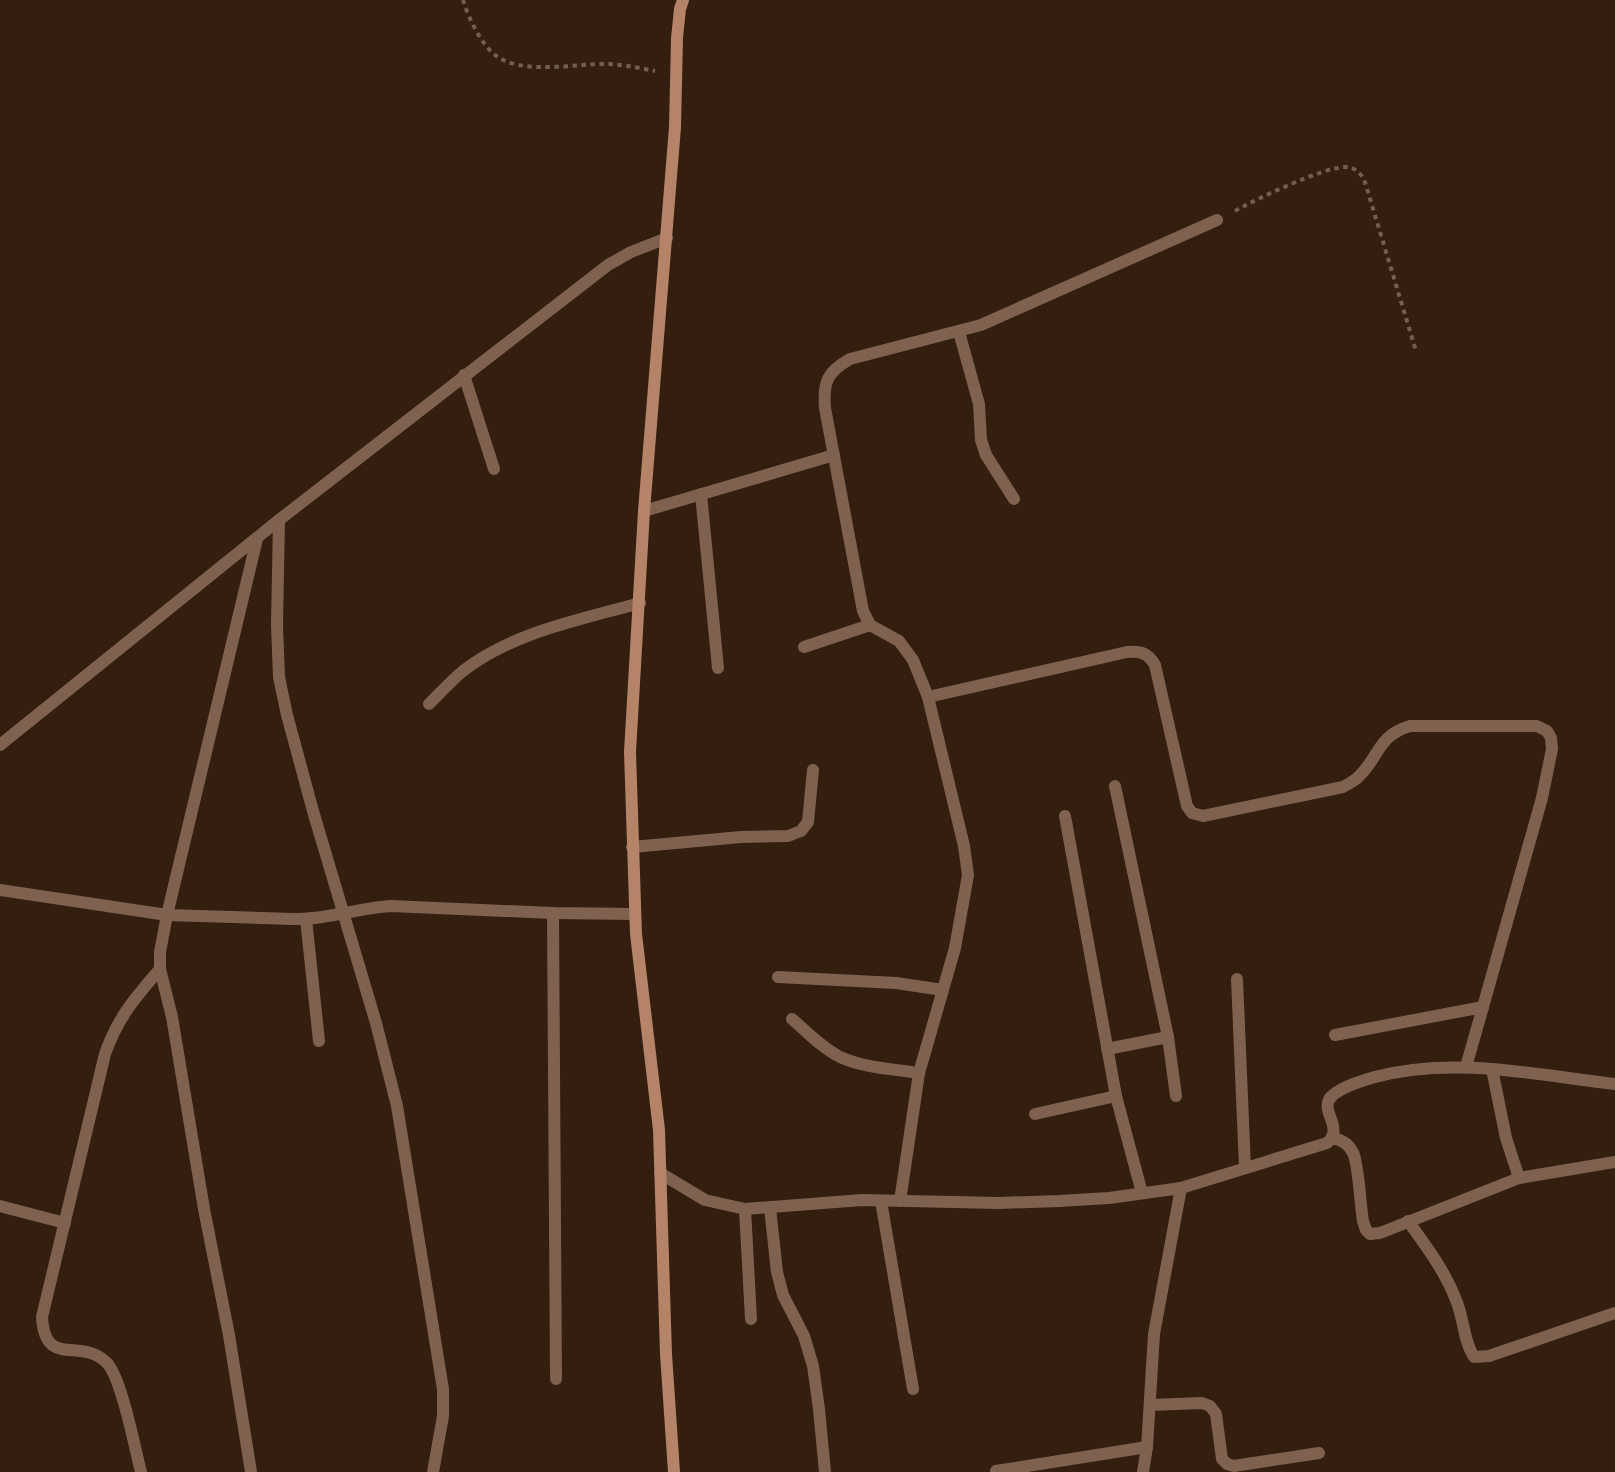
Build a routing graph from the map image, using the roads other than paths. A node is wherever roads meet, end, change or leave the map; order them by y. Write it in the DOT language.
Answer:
graph roads {
  1 [pos="683,0"];
  2 [pos="1217,220"];
  3 [pos="667,238"];
  4 [pos="959,332"];
  5 [pos="464,375"];
  6 [pos="834,455"];
  7 [pos="494,469"];
  8 [pos="701,494"];
  9 [pos="1014,499"];
  10 [pos="644,511"];
  11 [pos="279,520"];
  12 [pos="257,539"];
  13 [pos="640,603"];
  14 [pos="870,624"];
  15 [pos="804,647"];
  16 [pos="718,668"];
  17 [pos="928,698"];
  18 [pos="429,704"];
  19 [pos="0,745"];
  20 [pos="813,770"];
  21 [pos="1115,786"];
  22 [pos="1065,816"];
  23 [pos="632,847"];
  24 [pos="0,890"];
  25 [pos="343,912"];
  26 [pos="553,913"];
  27 [pos="635,914"];
  28 [pos="167,915"];
  29 [pos="306,919"];
  30 [pos="160,969"];
  31 [pos="778,977"];
  32 [pos="1237,979"];
  33 [pos="944,990"];
  34 [pos="1483,1007"];
  35 [pos="792,1020"];
  36 [pos="1335,1035"];
  37 [pos="1168,1037"];
  38 [pos="319,1041"];
  39 [pos="1107,1049"];
  40 [pos="1466,1066"];
  41 [pos="1492,1070"];
  42 [pos="920,1073"];
  43 [pos="1615,1084"];
  44 [pos="1116,1096"];
  45 [pos="1176,1096"];
  46 [pos="1035,1114"];
  47 [pos="1333,1138"];
  48 [pos="1615,1162"];
  49 [pos="1245,1168"];
  50 [pos="660,1173"];
  51 [pos="1519,1178"];
  52 [pos="1181,1188"];
  53 [pos="1142,1193"];
  54 [pos="881,1201"];
  55 [pos="900,1201"];
  56 [pos="0,1206"];
  57 [pos="770,1208"];
  58 [pos="745,1209"];
  59 [pos="1408,1221"];
  60 [pos="65,1223"];
  61 [pos="1615,1313"];
  62 [pos="751,1319"];
  63 [pos="556,1379"];
  64 [pos="913,1389"];
  65 [pos="1150,1405"];
  66 [pos="1147,1447"];
  67 [pos="1319,1453"];
  68 [pos="996,1471"];
  69 [pos="141,1472"];
  70 [pos="251,1472"];
  71 [pos="434,1472"];
  72 [pos="674,1472"];
  73 [pos="825,1472"];
  74 [pos="1143,1472"];
  1 -- 3 [label="street"];
  2 -- 4 [label="street"];
  3 -- 5 [label="street"];
  3 -- 10 [label="street"];
  4 -- 6 [label="street"];
  4 -- 9 [label="street"];
  5 -- 7 [label="street"];
  5 -- 11 [label="street"];
  6 -- 8 [label="street"];
  6 -- 14 [label="street"];
  8 -- 10 [label="street"];
  8 -- 16 [label="street"];
  10 -- 13 [label="street"];
  11 -- 12 [label="street"];
  11 -- 25 [label="street"];
  12 -- 19 [label="street"];
  12 -- 28 [label="street"];
  13 -- 18 [label="street"];
  13 -- 23 [label="street"];
  14 -- 15 [label="street"];
  14 -- 17 [label="street"];
  17 -- 33 [label="street"];
  17 -- 34 [label="street"];
  20 -- 23 [label="street"];
  21 -- 37 [label="street"];
  22 -- 39 [label="street"];
  23 -- 27 [label="street"];
  24 -- 28 [label="street"];
  25 -- 26 [label="street"];
  25 -- 29 [label="street"];
  25 -- 71 [label="street"];
  26 -- 27 [label="street"];
  26 -- 63 [label="street"];
  27 -- 50 [label="street"];
  28 -- 29 [label="street"];
  28 -- 30 [label="street"];
  29 -- 38 [label="street"];
  30 -- 60 [label="street"];
  30 -- 70 [label="street"];
  31 -- 33 [label="street"];
  32 -- 49 [label="street"];
  33 -- 42 [label="street"];
  34 -- 36 [label="street"];
  34 -- 40 [label="street"];
  35 -- 42 [label="street"];
  37 -- 39 [label="street"];
  37 -- 45 [label="street"];
  39 -- 44 [label="street"];
  40 -- 41 [label="street"];
  40 -- 47 [label="street"];
  41 -- 43 [label="street"];
  41 -- 51 [label="street"];
  42 -- 55 [label="street"];
  44 -- 46 [label="street"];
  44 -- 53 [label="street"];
  47 -- 49 [label="street"];
  47 -- 59 [label="street"];
  48 -- 51 [label="street"];
  49 -- 52 [label="street"];
  50 -- 58 [label="street"];
  50 -- 72 [label="street"];
  51 -- 59 [label="street"];
  52 -- 53 [label="street"];
  52 -- 65 [label="street"];
  53 -- 55 [label="street"];
  54 -- 55 [label="street"];
  54 -- 57 [label="street"];
  54 -- 64 [label="street"];
  56 -- 60 [label="street"];
  57 -- 58 [label="street"];
  57 -- 73 [label="street"];
  58 -- 62 [label="street"];
  59 -- 61 [label="street"];
  60 -- 69 [label="street"];
  65 -- 66 [label="street"];
  65 -- 67 [label="street"];
  66 -- 68 [label="street"];
  66 -- 74 [label="street"];
}
